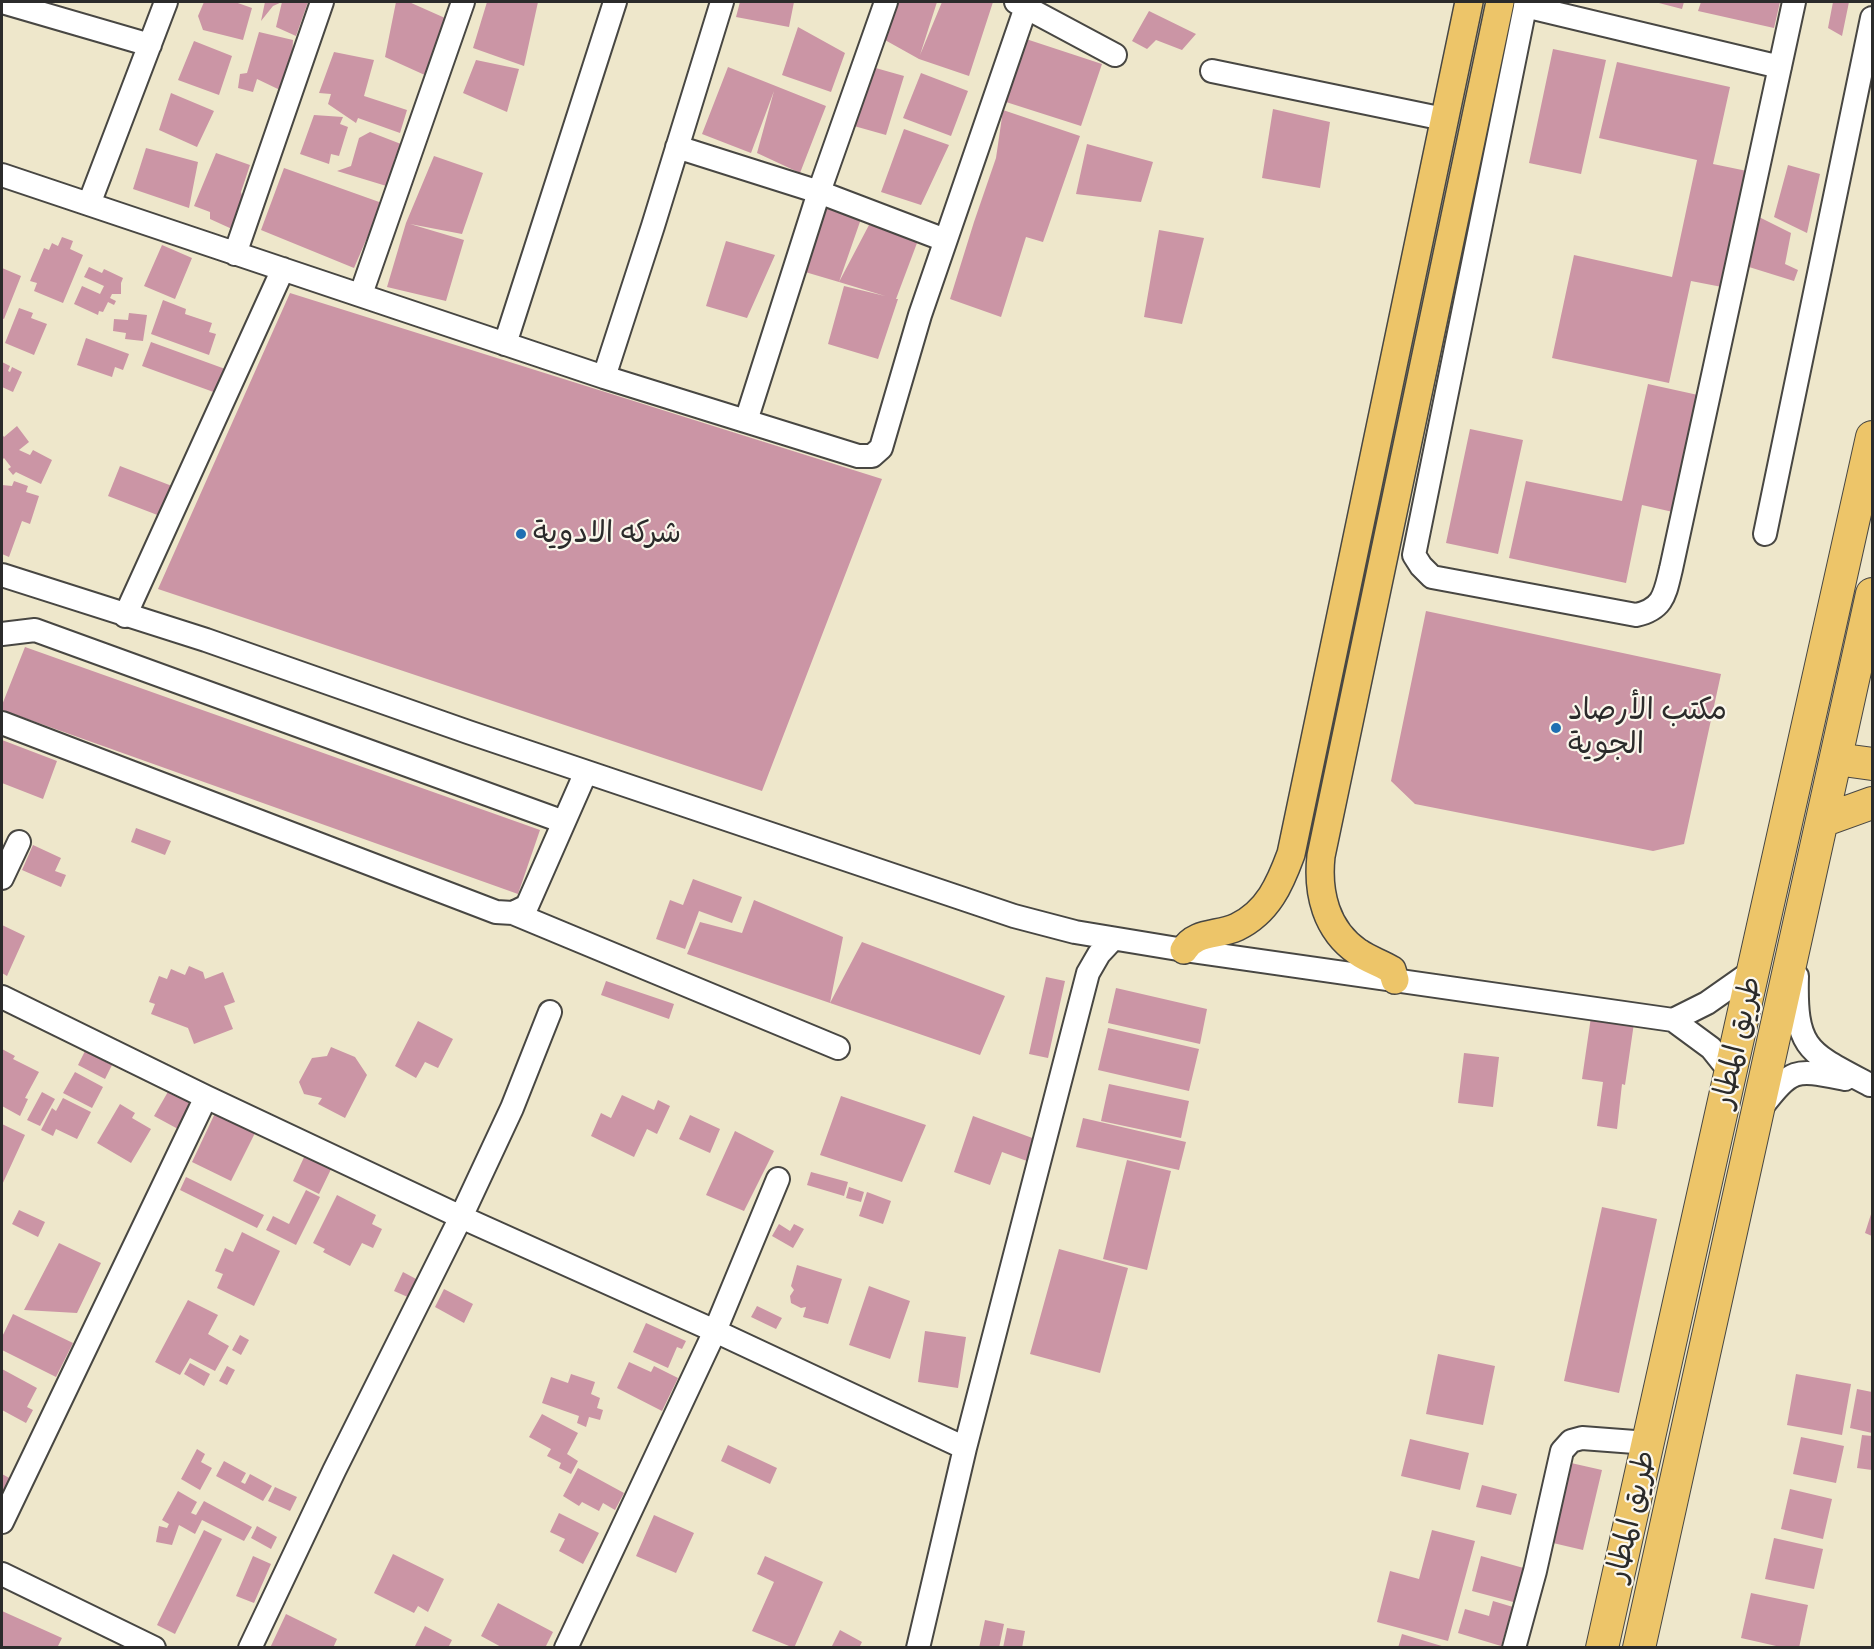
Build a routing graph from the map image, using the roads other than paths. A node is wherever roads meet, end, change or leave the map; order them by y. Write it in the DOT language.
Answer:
graph roads {
  1 [pos="2,2"];
  2 [pos="166,2"];
  3 [pos="322,2"];
  4 [pos="615,2"];
  5 [pos="722,2"];
  6 [pos="886,2"];
  7 [pos="1469,2"];
  8 [pos="1794,2"];
  9 [pos="1517,3"];
  10 [pos="456,4"];
  11 [pos="1021,4"];
  12 [pos="1872,18"];
  13 [pos="150,45"];
  14 [pos="1115,55"];
  15 [pos="1780,67"];
  16 [pos="1212,70"];
  17 [pos="1478,105"];
  18 [pos="1447,109"];
  19 [pos="677,147"];
  20 [pos="2,175"];
  21 [pos="819,192"];
  22 [pos="89,204"];
  23 [pos="945,240"];
  24 [pos="235,254"];
  25 [pos="283,269"];
  26 [pos="361,294"];
  27 [pos="505,344"];
  28 [pos="604,376"];
  29 [pos="746,421"];
  30 [pos="1872,437"];
  31 [pos="1765,534"];
  32 [pos="2,575"];
  33 [pos="1872,594"];
  34 [pos="125,616"];
  35 [pos="2,634"];
  36 [pos="2,723"];
  37 [pos="1836,759"];
  38 [pos="1872,764"];
  39 [pos="586,772"];
  40 [pos="1872,803"];
  41 [pos="1822,821"];
  42 [pos="564,822"];
  43 [pos="19,842"];
  44 [pos="2,878"];
  45 [pos="513,913"];
  46 [pos="1799,930"];
  47 [pos="1075,932"];
  48 [pos="1113,939"];
  49 [pos="1184,950"];
  50 [pos="1754,970"];
  51 [pos="1088,973"];
  52 [pos="1395,980"];
  53 [pos="2,997"];
  54 [pos="550,1012"];
  55 [pos="1673,1020"];
  56 [pos="838,1048"];
  57 [pos="1731,1073"];
  58 [pos="1871,1085"];
  59 [pos="206,1097"];
  60 [pos="1758,1111"];
  61 [pos="778,1179"];
  62 [pos="461,1217"];
  63 [pos="715,1331"];
  64 [pos="1648,1443"];
  65 [pos="965,1448"];
  66 [pos="2,1522"];
  67 [pos="2,1574"];
  68 [pos="154,1647"];
  69 [pos="250,1647"];
  70 [pos="566,1647"];
  71 [pos="918,1647"];
  72 [pos="1514,1647"];
  73 [pos="1602,1647"];
  74 [pos="1639,1647"];
  1 -- 13 [label="street"];
  2 -- 13 [label="street"];
  3 -- 24 [label="street"];
  4 -- 27 [label="street"];
  5 -- 19 [label="street"];
  6 -- 21 [label="street"];
  7 -- 18 [label="main road"];
  8 -- 15 [label="street"];
  9 -- 15 [label="street"];
  9 -- 15 [label="street"];
  9 -- 17 [label="main road"];
  10 -- 26 [label="street"];
  11 -- 14 [label="street"];
  11 -- 23 [label="street"];
  12 -- 31 [label="street"];
  13 -- 22 [label="street"];
  16 -- 18 [label="street"];
  17 -- 18 [label="main road"];
  17 -- 52 [label="main road"];
  18 -- 49 [label="main road"];
  19 -- 21 [label="street"];
  19 -- 28 [label="street"];
  20 -- 22 [label="street"];
  21 -- 23 [label="street"];
  21 -- 29 [label="street"];
  22 -- 24 [label="street"];
  23 -- 29 [label="street"];
  24 -- 25 [label="street"];
  25 -- 26 [label="street"];
  25 -- 34 [label="street"];
  26 -- 27 [label="street"];
  27 -- 28 [label="street"];
  28 -- 29 [label="street"];
  30 -- 50 [label="highway, طريق المطار"];
  32 -- 34 [label="street"];
  33 -- 37 [label="highway, طريق المطار"];
  34 -- 39 [label="street"];
  35 -- 42 [label="street"];
  36 -- 45 [label="street"];
  37 -- 38 [label="highway"];
  37 -- 41 [label="highway, طريق المطار"];
  39 -- 42 [label="street"];
  39 -- 47 [label="street"];
  40 -- 41 [label="highway"];
  41 -- 46 [label="highway, طريق المطار"];
  42 -- 45 [label="street"];
  43 -- 44 [label="street"];
  45 -- 56 [label="street"];
  46 -- 58 [label="street"];
  46 -- 60 [label="highway, طريق المطار"];
  47 -- 48 [label="street"];
  47 -- 51 [label="street"];
  48 -- 49 [label="street"];
  48 -- 51 [label="street"];
  49 -- 52 [label="street"];
  50 -- 55 [label="street"];
  50 -- 57 [label="highway, طريق المطار"];
  51 -- 65 [label="street"];
  52 -- 55 [label="street"];
  53 -- 59 [label="street"];
  54 -- 62 [label="street"];
  55 -- 57 [label="street"];
  57 -- 64 [label="highway, طريق المطار"];
  58 -- 60 [label="street"];
  59 -- 62 [label="street"];
  59 -- 66 [label="street"];
  60 -- 74 [label="highway, طريق المطار"];
  61 -- 63 [label="street"];
  62 -- 63 [label="street"];
  62 -- 69 [label="street"];
  63 -- 65 [label="street"];
  63 -- 70 [label="street"];
  64 -- 72 [label="street"];
  64 -- 73 [label="highway, طريق المطار"];
  65 -- 71 [label="street"];
  67 -- 68 [label="street"];
}
